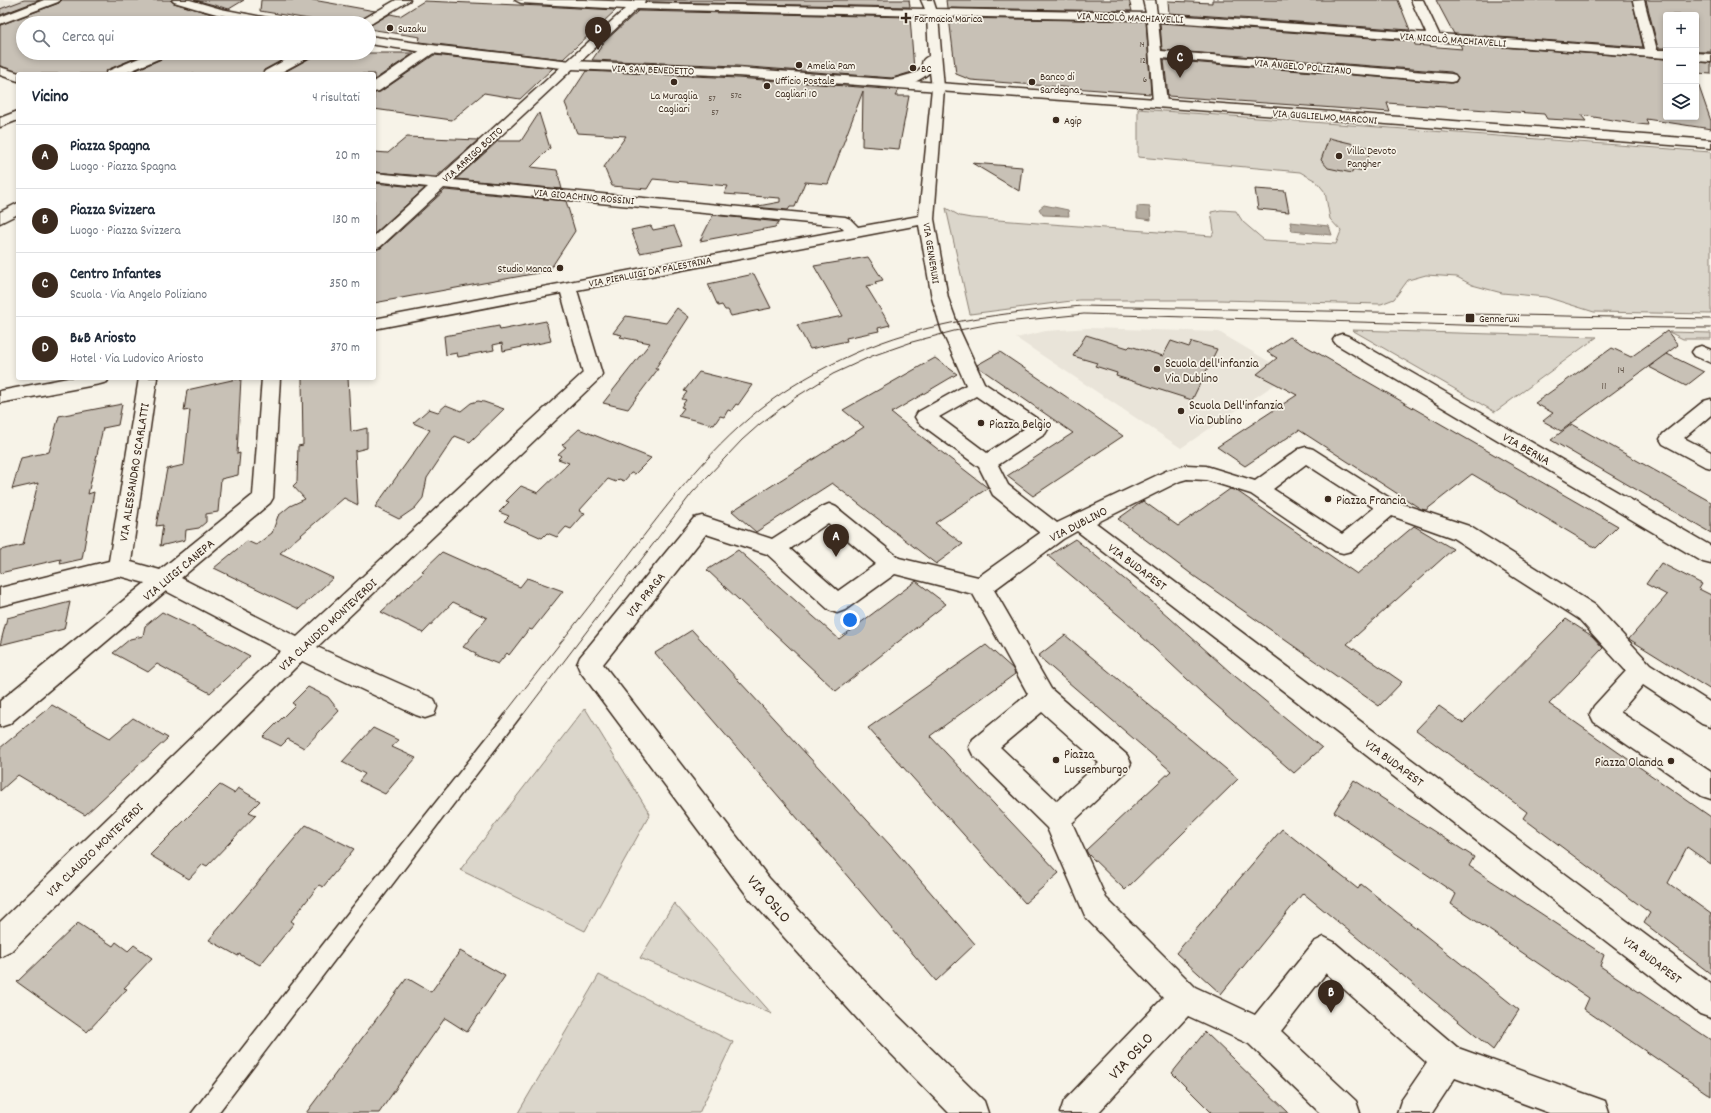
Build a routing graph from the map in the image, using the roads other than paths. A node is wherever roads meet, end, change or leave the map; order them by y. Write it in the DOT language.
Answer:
graph roads {
  1 [pos="54,0"];
  2 [pos="178,0"];
  3 [pos="404,0"];
  4 [pos="521,0"];
  5 [pos="927,0"];
  6 [pos="1149,0"];
  7 [pos="1417,0"];
  8 [pos="1639,1"];
  9 [pos="638,3"];
  10 [pos="932,12"];
  11 [pos="241,16"];
  12 [pos="376,16"];
  13 [pos="1152,17"];
  14 [pos="0,21"];
  15 [pos="1434,37"];
  16 [pos="376,41"];
  17 [pos="431,49"];
  18 [pos="1652,53"];
  19 [pos="1156,54"];
  20 [pos="1663,54"];
  21 [pos="1699,56"];
  22 [pos="936,57"];
  23 [pos="1711,58"];
  24 [pos="145,60"];
  25 [pos="294,60"];
  26 [pos="571,65"];
  27 [pos="0,72"];
  28 [pos="117,72"];
  29 [pos="272,72"];
  30 [pos="16,76"];
  31 [pos="1451,78"];
  32 [pos="895,83"];
  33 [pos="376,87"];
  34 [pos="938,88"];
  35 [pos="1160,103"];
  36 [pos="16,116"];
  37 [pos="0,123"];
  38 [pos="1711,144"];
  39 [pos="376,177"];
  40 [pos="441,182"];
  41 [pos="0,202"];
  42 [pos="16,207"];
  43 [pos="16,209"];
  44 [pos="794,216"];
  45 [pos="0,218"];
  46 [pos="926,218"];
  47 [pos="854,232"];
  48 [pos="376,242"];
  49 [pos="784,246"];
  50 [pos="568,287"];
  51 [pos="376,324"];
  52 [pos="1342,340"];
  53 [pos="89,380"];
  54 [pos="148,380"];
  55 [pos="271,380"];
  56 [pos="976,387"];
  57 [pos="0,397"];
  58 [pos="1709,410"];
  59 [pos="1711,461"];
  60 [pos="987,463"];
  61 [pos="1258,489"];
  62 [pos="1389,507"];
  63 [pos="1080,522"];
  64 [pos="1055,534"];
  65 [pos="775,548"];
  66 [pos="1711,556"];
  67 [pos="892,565"];
  68 [pos="119,567"];
  69 [pos="164,580"];
  70 [pos="981,587"];
  71 [pos="0,596"];
  72 [pos="299,649"];
  73 [pos="589,664"];
  74 [pos="1641,671"];
  75 [pos="1042,697"];
  76 [pos="425,707"];
  77 [pos="0,716"];
  78 [pos="1711,716"];
  79 [pos="1711,788"];
  80 [pos="1057,819"];
  81 [pos="0,942"];
  82 [pos="1184,998"];
  83 [pos="1711,1003"];
  84 [pos="1260,1033"];
  85 [pos="1448,1060"];
  86 [pos="972,1113"];
  87 [pos="1076,1113"];
  88 [pos="1344,1113"];
  89 [pos="1413,1113"];
  90 [pos="1593,1113"];
  1 -- 14 [label="street"];
  2 -- 11 [label="street"];
  3 -- 12 [label="street"];
  4 -- 9 [label="street, VIA NICOLÒ MACHIAVELLI"];
  5 -- 10 [label="street, VIA GENNERUXI"];
  6 -- 13 [label="street"];
  7 -- 15 [label="street"];
  8 -- 18 [label="street"];
  9 -- 10 [label="street, VIA NICOLÒ MACHIAVELLI"];
  9 -- 26 [label="street, VIA ARRIGO BOITO"];
  10 -- 13 [label="street, VIA NICOLÒ MACHIAVELLI"];
  10 -- 22 [label="street, VIA GENNERUXI"];
  13 -- 15 [label="street, VIA NICOLÒ MACHIAVELLI"];
  13 -- 19 [label="street"];
  15 -- 18 [label="street, VIA NICOLÒ MACHIAVELLI"];
  16 -- 17 [label="street, VIA SAN BENEDETTO"];
  17 -- 26 [label="street, VIA SAN BENEDETTO"];
  17 -- 33 [label="street"];
  18 -- 20 [label="street, VIA NICOLÒ MACHIAVELLI"];
  19 -- 31 [label="street, VIA ANGELO POLIZIANO"];
  19 -- 35 [label="street"];
  21 -- 23 [label="street"];
  22 -- 32 [label="street"];
  22 -- 34 [label="street, VIA GENNERUXI"];
  24 -- 28 [label="street"];
  25 -- 29 [label="street"];
  26 -- 32 [label="street, VIA SAN BENEDETTO"];
  26 -- 40 [label="street, VIA ARRIGO BOITO"];
  27 -- 30 [label="street"];
  32 -- 34 [label="street, VIA SAN BENEDETTO"];
  34 -- 35 [label="street, VIA GUGLIELMO MARCONI"];
  34 -- 46 [label="street, VIA GENNERUXI"];
  35 -- 38 [label="street, VIA GUGLIELMO MARCONI"];
  36 -- 37 [label="street"];
  39 -- 40 [label="street, VIA GIOACHINO ROSSINI"];
  40 -- 44 [label="street, VIA GIOACHINO ROSSINI"];
  40 -- 48 [label="street, VIA ARRIGO BOITO"];
  41 -- 42 [label="street"];
  43 -- 45 [label="street"];
  44 -- 47 [label="street, VIA GIOACHINO ROSSINI"];
  44 -- 49 [label="street"];
  46 -- 47 [label="street, VIA PIERLUIGI DA PALESTRINA"];
  46 -- 56 [label="street, VIA GENNERUXI"];
  47 -- 49 [label="street, VIA PIERLUIGI DA PALESTRINA"];
  49 -- 50 [label="street, VIA PIERLUIGI DA PALESTRINA"];
  50 -- 51 [label="street, VIA PIERLUIGI DA PALESTRINA"];
  50 -- 72 [label="street, VIA CLAUDIO MONTEVERDI"];
  52 -- 66 [label="street, VIA BERNA"];
  53 -- 57 [label="street"];
  54 -- 68 [label="street, VIA ALESSANDRO SCARLATTI"];
  55 -- 69 [label="street, VIA LUIGI CANEPA"];
  56 -- 60 [label="street"];
  56 -- 60 [label="street"];
  58 -- 59 [label="street"];
  60 -- 64 [label="street"];
  61 -- 62 [label="street"];
  61 -- 62 [label="street"];
  61 -- 63 [label="street, VIA DUBLINO"];
  62 -- 74 [label="street"];
  63 -- 64 [label="street, VIA DUBLINO"];
  63 -- 83 [label="street, VIA BUDAPEST"];
  64 -- 70 [label="street, VIA DUBLINO"];
  65 -- 67 [label="street"];
  65 -- 67 [label="street"];
  65 -- 73 [label="street, VIA PRAGA"];
  67 -- 70 [label="street"];
  68 -- 69 [label="street"];
  68 -- 71 [label="street"];
  69 -- 72 [label="street"];
  69 -- 77 [label="street, VIA LUIGI CANEPA"];
  70 -- 75 [label="street"];
  72 -- 76 [label="street"];
  72 -- 81 [label="street, VIA CLAUDIO MONTEVERDI"];
  73 -- 86 [label="street, VIA OSLO"];
  74 -- 78 [label="street"];
  74 -- 79 [label="street"];
  75 -- 80 [label="street"];
  75 -- 80 [label="street"];
  80 -- 82 [label="street"];
  82 -- 84 [label="street"];
  82 -- 87 [label="street, VIA OSLO"];
  84 -- 85 [label="street"];
  84 -- 88 [label="street"];
  85 -- 89 [label="street"];
  85 -- 90 [label="street"];
}
